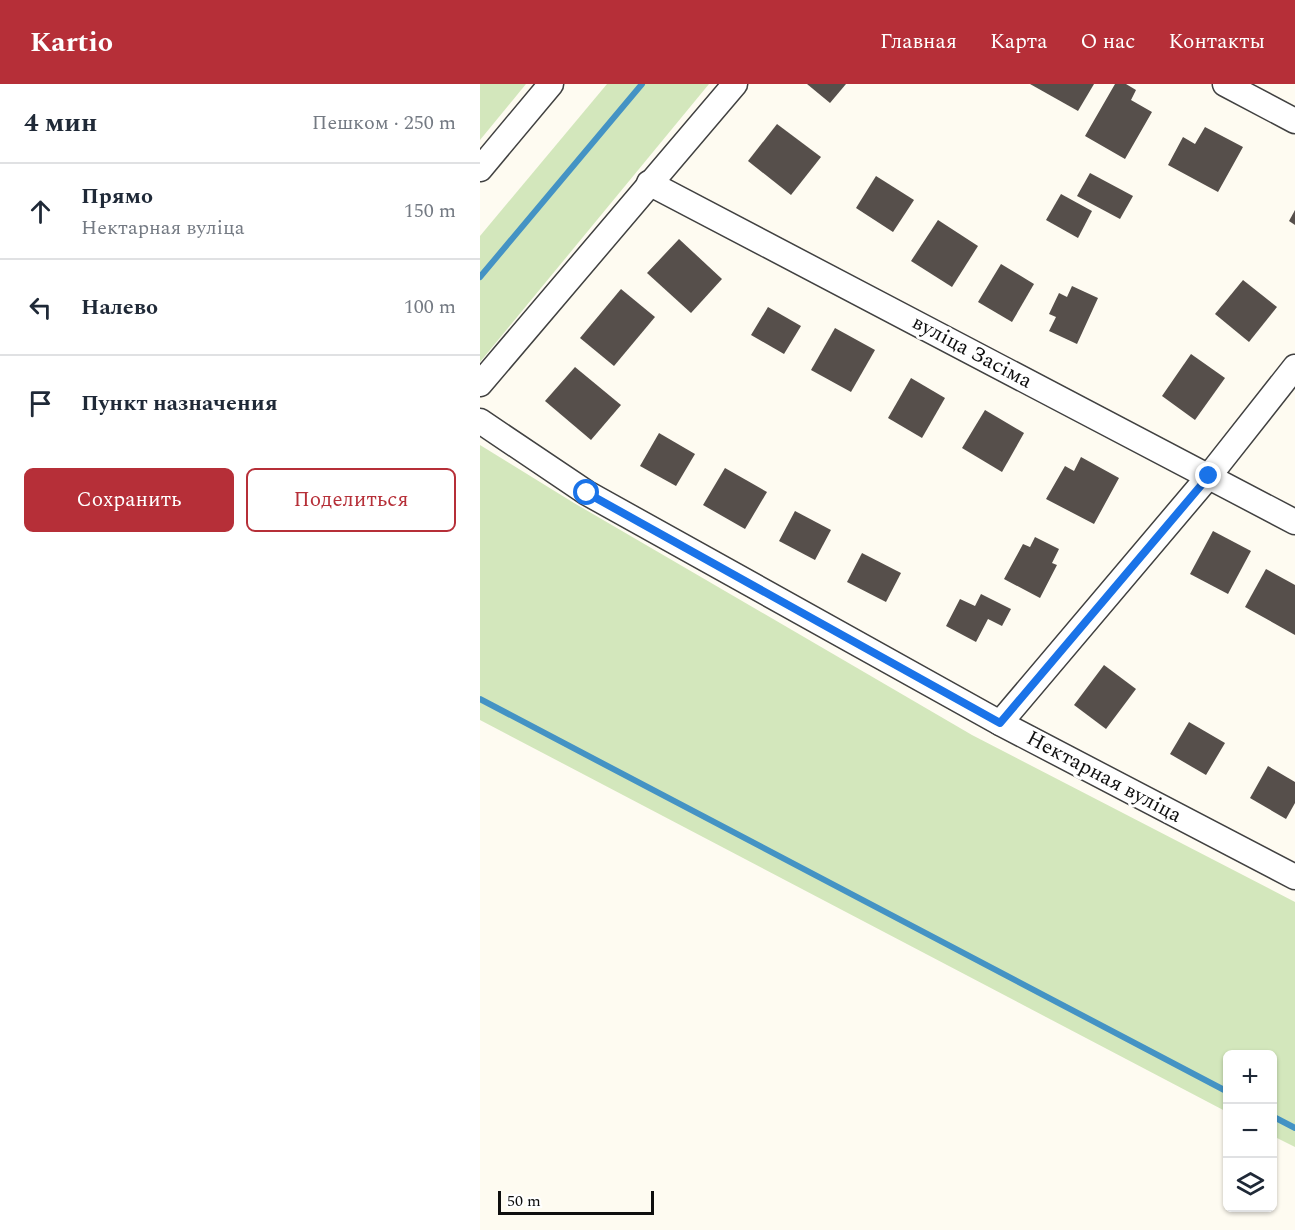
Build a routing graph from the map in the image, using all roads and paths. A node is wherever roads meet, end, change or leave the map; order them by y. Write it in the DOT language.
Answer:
graph roads {
  1 [pos="551,84"];
  2 [pos="735,84"];
  3 [pos="1225,84"];
  4 [pos="1295,121"];
  5 [pos="480,169"];
  6 [pos="649,183"];
  7 [pos="1295,367"];
  8 [pos="480,384"];
  9 [pos="480,421"];
  10 [pos="1209,476"];
  11 [pos="1295,522"];
  12 [pos="1000,723"];
  13 [pos="1295,877"];
  1 -- 5 [label="street"];
  2 -- 6 [label="street"];
  3 -- 4 [label="street"];
  6 -- 8 [label="street"];
  6 -- 10 [label="street, вуліца Засіма"];
  7 -- 10 [label="street"];
  9 -- 12 [label="street, Нектарная вуліца"];
  10 -- 11 [label="street, вуліца Засіма"];
  10 -- 12 [label="street"];
  12 -- 13 [label="street, Нектарная вуліца"];
}
